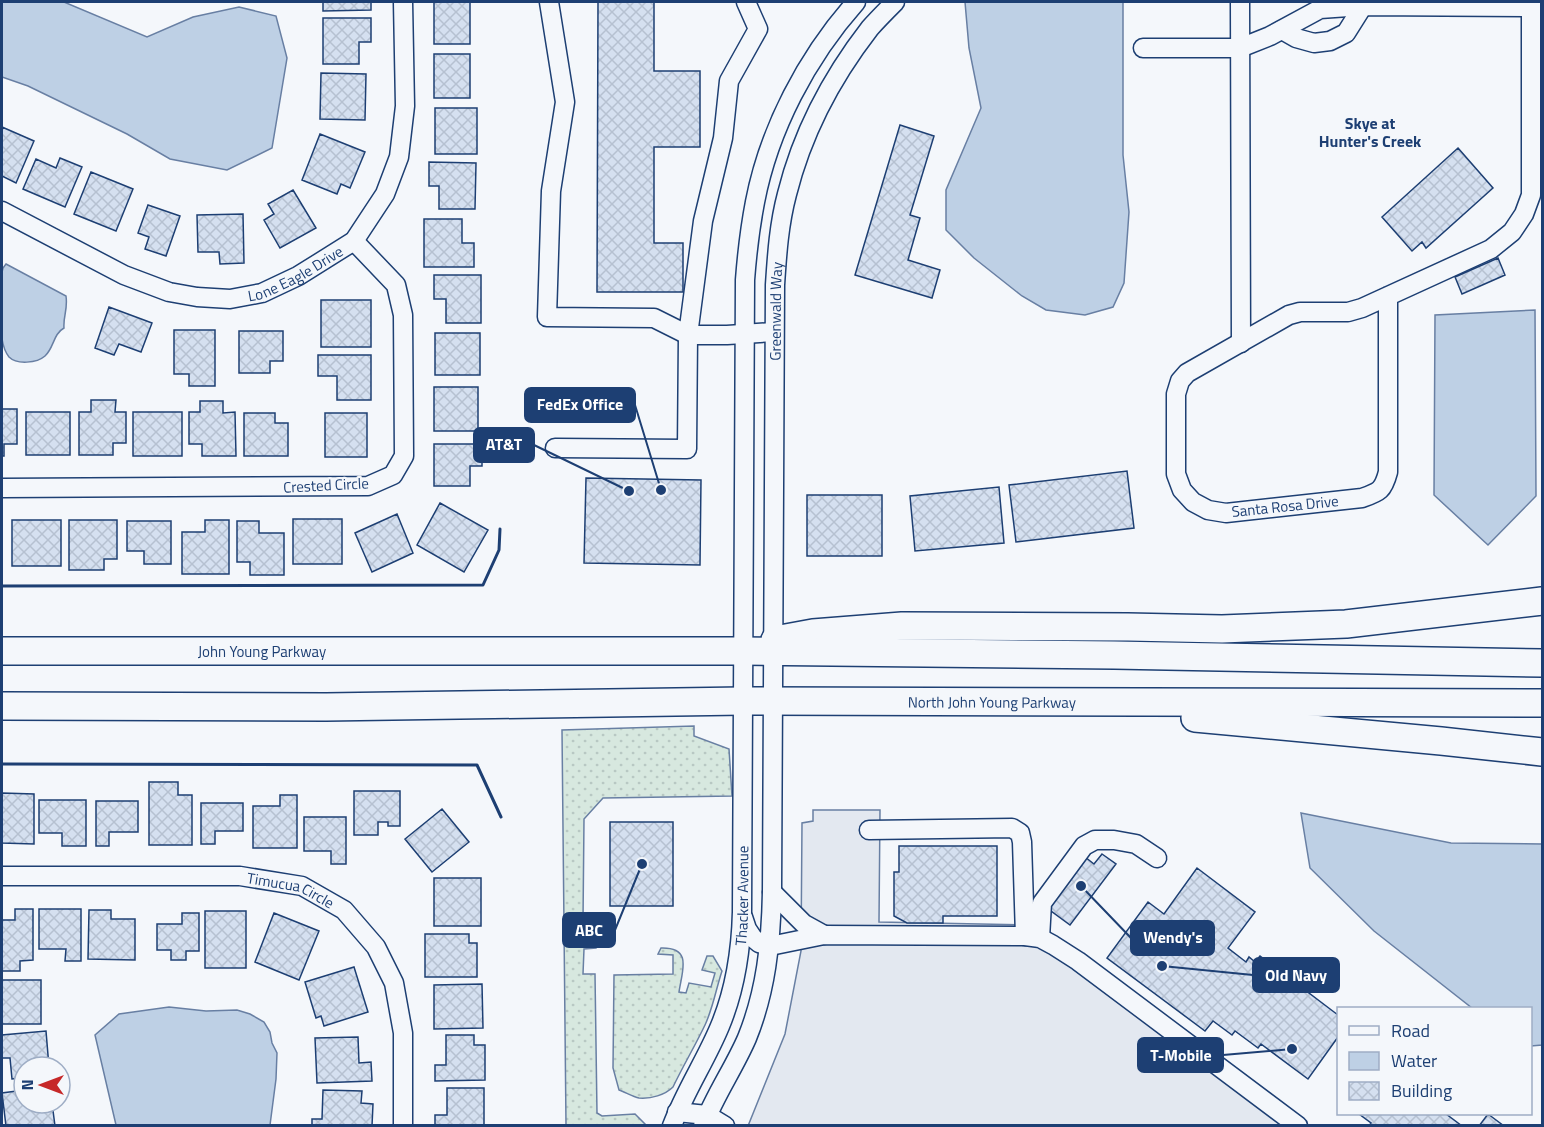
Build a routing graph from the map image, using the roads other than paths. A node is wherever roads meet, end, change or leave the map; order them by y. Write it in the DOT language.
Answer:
graph roads {
  1 [pos="403,2"];
  2 [pos="549,2"];
  3 [pos="746,2"];
  4 [pos="895,2"];
  5 [pos="1240,2"];
  6 [pos="851,3"];
  7 [pos="1531,4"];
  8 [pos="1363,6"];
  9 [pos="1312,7"];
  10 [pos="872,26"];
  11 [pos="1282,30"];
  12 [pos="1143,48"];
  13 [pos="1240,48"];
  14 [pos="2,211"];
  15 [pos="354,240"];
  16 [pos="1388,296"];
  17 [pos="774,332"];
  18 [pos="688,334"];
  19 [pos="744,334"];
  20 [pos="1241,343"];
  21 [pos="555,448"];
  22 [pos="2,488"];
  23 [pos="1542,601"];
  24 [pos="773,647"];
  25 [pos="2,651"];
  26 [pos="743,651"];
  27 [pos="1542,663"];
  28 [pos="743,701"];
  29 [pos="772,701"];
  30 [pos="951,702"];
  31 [pos="1542,703"];
  32 [pos="2,706"];
  33 [pos="1542,752"];
  34 [pos="869,830"];
  35 [pos="1157,858"];
  36 [pos="2,876"];
  37 [pos="772,892"];
  38 [pos="742,912"];
  39 [pos="824,935"];
  40 [pos="1032,937"];
  41 [pos="770,946"];
  42 [pos="674,1119"];
  43 [pos="705,1120"];
  44 [pos="403,1125"];
  45 [pos="725,1125"];
  46 [pos="1298,1125"];
  1 -- 15 [label="street, Lone Eagle Drive"];
  2 -- 18 [label="street"];
  3 -- 18 [label="street"];
  4 -- 10 [label="street, Greenwald Way"];
  5 -- 13 [label="street"];
  6 -- 10 [label="street"];
  6 -- 19 [label="street, Greenwald Way"];
  7 -- 8 [label="street, Santa Rosa Drive"];
  7 -- 16 [label="street, Santa Rosa Drive"];
  8 -- 9 [label="street, Santa Rosa Drive"];
  8 -- 11 [label="street"];
  9 -- 11 [label="street"];
  10 -- 17 [label="street, Greenwald Way"];
  11 -- 13 [label="street"];
  12 -- 13 [label="street"];
  13 -- 20 [label="street"];
  14 -- 15 [label="street, Lone Eagle Drive"];
  15 -- 22 [label="street, Crested Circle"];
  16 -- 20 [label="street, Santa Rosa Drive"];
  16 -- 20 [label="street, Santa Rosa Drive"];
  17 -- 19 [label="street"];
  17 -- 24 [label="street, Greenwald Way"];
  18 -- 19 [label="street"];
  18 -- 21 [label="street"];
  19 -- 26 [label="street, Greenwald Way"];
  23 -- 24 [label="highway"];
  24 -- 26 [label="highway"];
  24 -- 27 [label="highway"];
  24 -- 29 [label="street, Thacker Avenue"];
  25 -- 26 [label="highway, John Young Parkway"];
  26 -- 28 [label="street, Thacker Avenue"];
  28 -- 29 [label="highway, North John Young Parkway"];
  28 -- 32 [label="highway, North John Young Parkway"];
  28 -- 38 [label="street, Thacker Avenue"];
  29 -- 30 [label="highway, North John Young Parkway"];
  29 -- 37 [label="street, Thacker Avenue"];
  30 -- 31 [label="highway, North John Young Parkway"];
  30 -- 33 [label="highway"];
  34 -- 40 [label="street"];
  35 -- 40 [label="street"];
  36 -- 44 [label="street, Timucua Circle"];
  37 -- 39 [label="street"];
  37 -- 41 [label="street, Thacker Avenue"];
  38 -- 41 [label="street"];
  38 -- 42 [label="street, Thacker Avenue"];
  39 -- 40 [label="street"];
  39 -- 41 [label="street"];
  40 -- 46 [label="street"];
  41 -- 43 [label="street, Thacker Avenue"];
  42 -- 43 [label="street"];
  43 -- 45 [label="street"];
}
